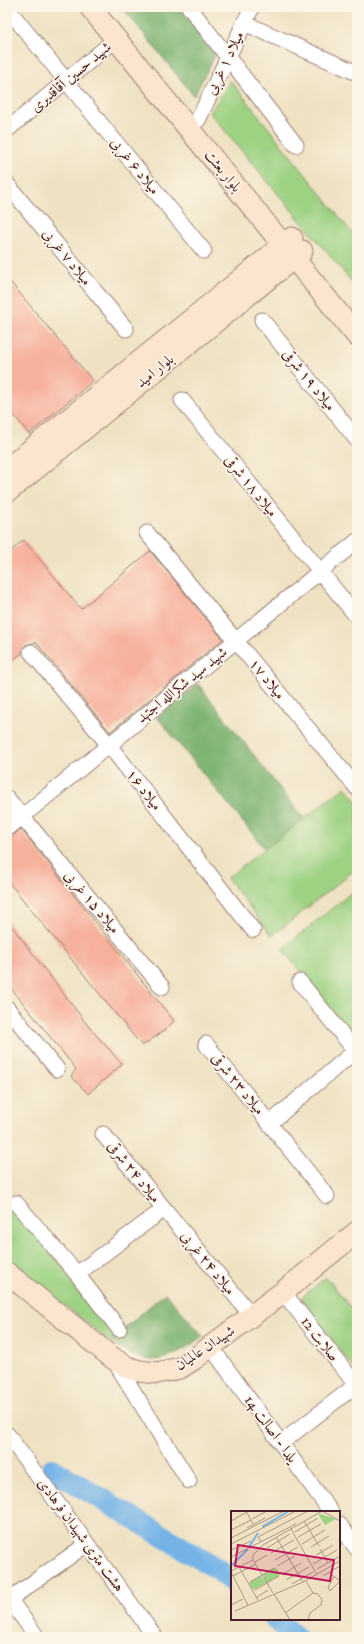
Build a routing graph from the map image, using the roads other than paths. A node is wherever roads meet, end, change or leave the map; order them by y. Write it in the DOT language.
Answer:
graph roads {
  1 [pos="90,7"];
  2 [pos="106,7"];
  3 [pos="189,7"];
  4 [pos="252,7"];
  5 [pos="7,8"];
  6 [pos="244,23"];
  7 [pos="116,40"];
  8 [pos="228,57"];
  9 [pos="357,73"];
  10 [pos="65,82"];
  11 [pos="198,120"];
  12 [pos="7,130"];
  13 [pos="296,145"];
  14 [pos="7,184"];
  15 [pos="292,248"];
  16 [pos="204,251"];
  17 [pos="357,317"];
  18 [pos="262,320"];
  19 [pos="126,329"];
  20 [pos="357,336"];
  21 [pos="182,400"];
  22 [pos="357,440"];
  23 [pos="30,461"];
  24 [pos="7,469"];
  25 [pos="7,492"];
  26 [pos="147,533"];
  27 [pos="357,541"];
  28 [pos="320,572"];
  29 [pos="357,617"];
  30 [pos="236,641"];
  31 [pos="31,652"];
  32 [pos="109,745"];
  33 [pos="357,788"];
  34 [pos="7,798"];
  35 [pos="22,817"];
  36 [pos="7,829"];
  37 [pos="253,930"];
  38 [pos="300,982"];
  39 [pos="162,987"];
  40 [pos="7,1008"];
  41 [pos="206,1044"];
  42 [pos="356,1052"];
  43 [pos="57,1069"];
  44 [pos="270,1123"];
  45 [pos="103,1134"];
  46 [pos="327,1196"];
  47 [pos="16,1203"];
  48 [pos="164,1209"];
  49 [pos="357,1232"];
  50 [pos="7,1273"];
  51 [pos="77,1274"];
  52 [pos="283,1292"];
  53 [pos="252,1316"];
  54 [pos="119,1329"];
  55 [pos="211,1347"];
  56 [pos="114,1359"];
  57 [pos="357,1386"];
  58 [pos="7,1434"];
  59 [pos="281,1443"];
  60 [pos="189,1481"];
  61 [pos="330,1511"];
  62 [pos="340,1525"];
  63 [pos="88,1544"];
  64 [pos="357,1549"];
  65 [pos="8,1598"];
  66 [pos="37,1637"];
  67 [pos="155,1637"];
  1 -- 7 [label="street, بلوار بعثت"];
  2 -- 11 [label="street, بلوار بعثت"];
  3 -- 8 [label="street"];
  4 -- 6 [label="street, میلاد ۱ غربی"];
  5 -- 10 [label="street, میلاد ۶ غربی"];
  6 -- 8 [label="street, میلاد ۱ غربی"];
  6 -- 9 [label="street"];
  7 -- 10 [label="street, شهید حسین آقاقدیری"];
  7 -- 15 [label="street, بلوار بعثت"];
  8 -- 11 [label="street, میلاد ۱ غربی"];
  8 -- 13 [label="street"];
  10 -- 12 [label="street, شهید حسین آقاقدیری"];
  10 -- 16 [label="street, میلاد ۶ غربی"];
  11 -- 15 [label="street, بلوار بعثت"];
  14 -- 19 [label="street, میلاد ۷ غربی"];
  15 -- 17 [label="street, بلوار بعثت"];
  15 -- 20 [label="street, بلوار بعثت"];
  15 -- 23 [label="street, بلوار امید"];
  18 -- 22 [label="street, میلاد ۱۹ شرقی"];
  21 -- 28 [label="street, میلاد ۱۸ شرقی"];
  23 -- 24 [label="street, بلوار امید"];
  23 -- 25 [label="street, بلوار امید"];
  26 -- 30 [label="street, میلاد ۱۷"];
  27 -- 28 [label="street, شهید سید شکرالله اجتهد"];
  28 -- 29 [label="street, میلاد ۱۸ شرقی"];
  28 -- 30 [label="street, شهید سید شکرالله اجتهد"];
  30 -- 32 [label="street, شهید سید شکرالله اجتهد"];
  30 -- 33 [label="street, میلاد ۱۷"];
  31 -- 32 [label="street, میلاد ۱۶"];
  32 -- 35 [label="street, شهید سید شکرالله اجتهد"];
  32 -- 37 [label="street, میلاد ۱۶"];
  34 -- 35 [label="street, میلاد ۱۵ غربی"];
  35 -- 36 [label="street, شهید سید شکرالله اجتهد"];
  35 -- 39 [label="street, میلاد ۱۵ غربی"];
  38 -- 42 [label="street"];
  40 -- 43 [label="street"];
  41 -- 44 [label="street, میلاد ۲۳ شرقی"];
  42 -- 44 [label="street"];
  44 -- 46 [label="street, میلاد ۲۳ شرقی"];
  45 -- 48 [label="street, میلاد ۲۴ شرقی"];
  47 -- 51 [label="street"];
  48 -- 51 [label="street"];
  48 -- 53 [label="street, میلاد ۲۴ غربی"];
  49 -- 52 [label="street, شهیدان عالمیان"];
  50 -- 56 [label="street, شهیدان عالمیان"];
  51 -- 54 [label="street"];
  52 -- 53 [label="street, شهیدان عالمیان"];
  52 -- 57 [label="street, صلابت 12"];
  53 -- 55 [label="street, شهیدان عالمیان"];
  55 -- 56 [label="street, شهیدان عالمیان"];
  55 -- 59 [label="street, یلدا - اصالت 14"];
  56 -- 60 [label="street"];
  57 -- 59 [label="street"];
  58 -- 63 [label="street, هشت متری شهیدان فرهادی"];
  59 -- 61 [label="street, یلدا - اصالت 14"];
  62 -- 64 [label="street"];
  63 -- 65 [label="street"];
  63 -- 67 [label="street, هشت متری شهیدان فرهادی"];
  65 -- 66 [label="street"];
}
